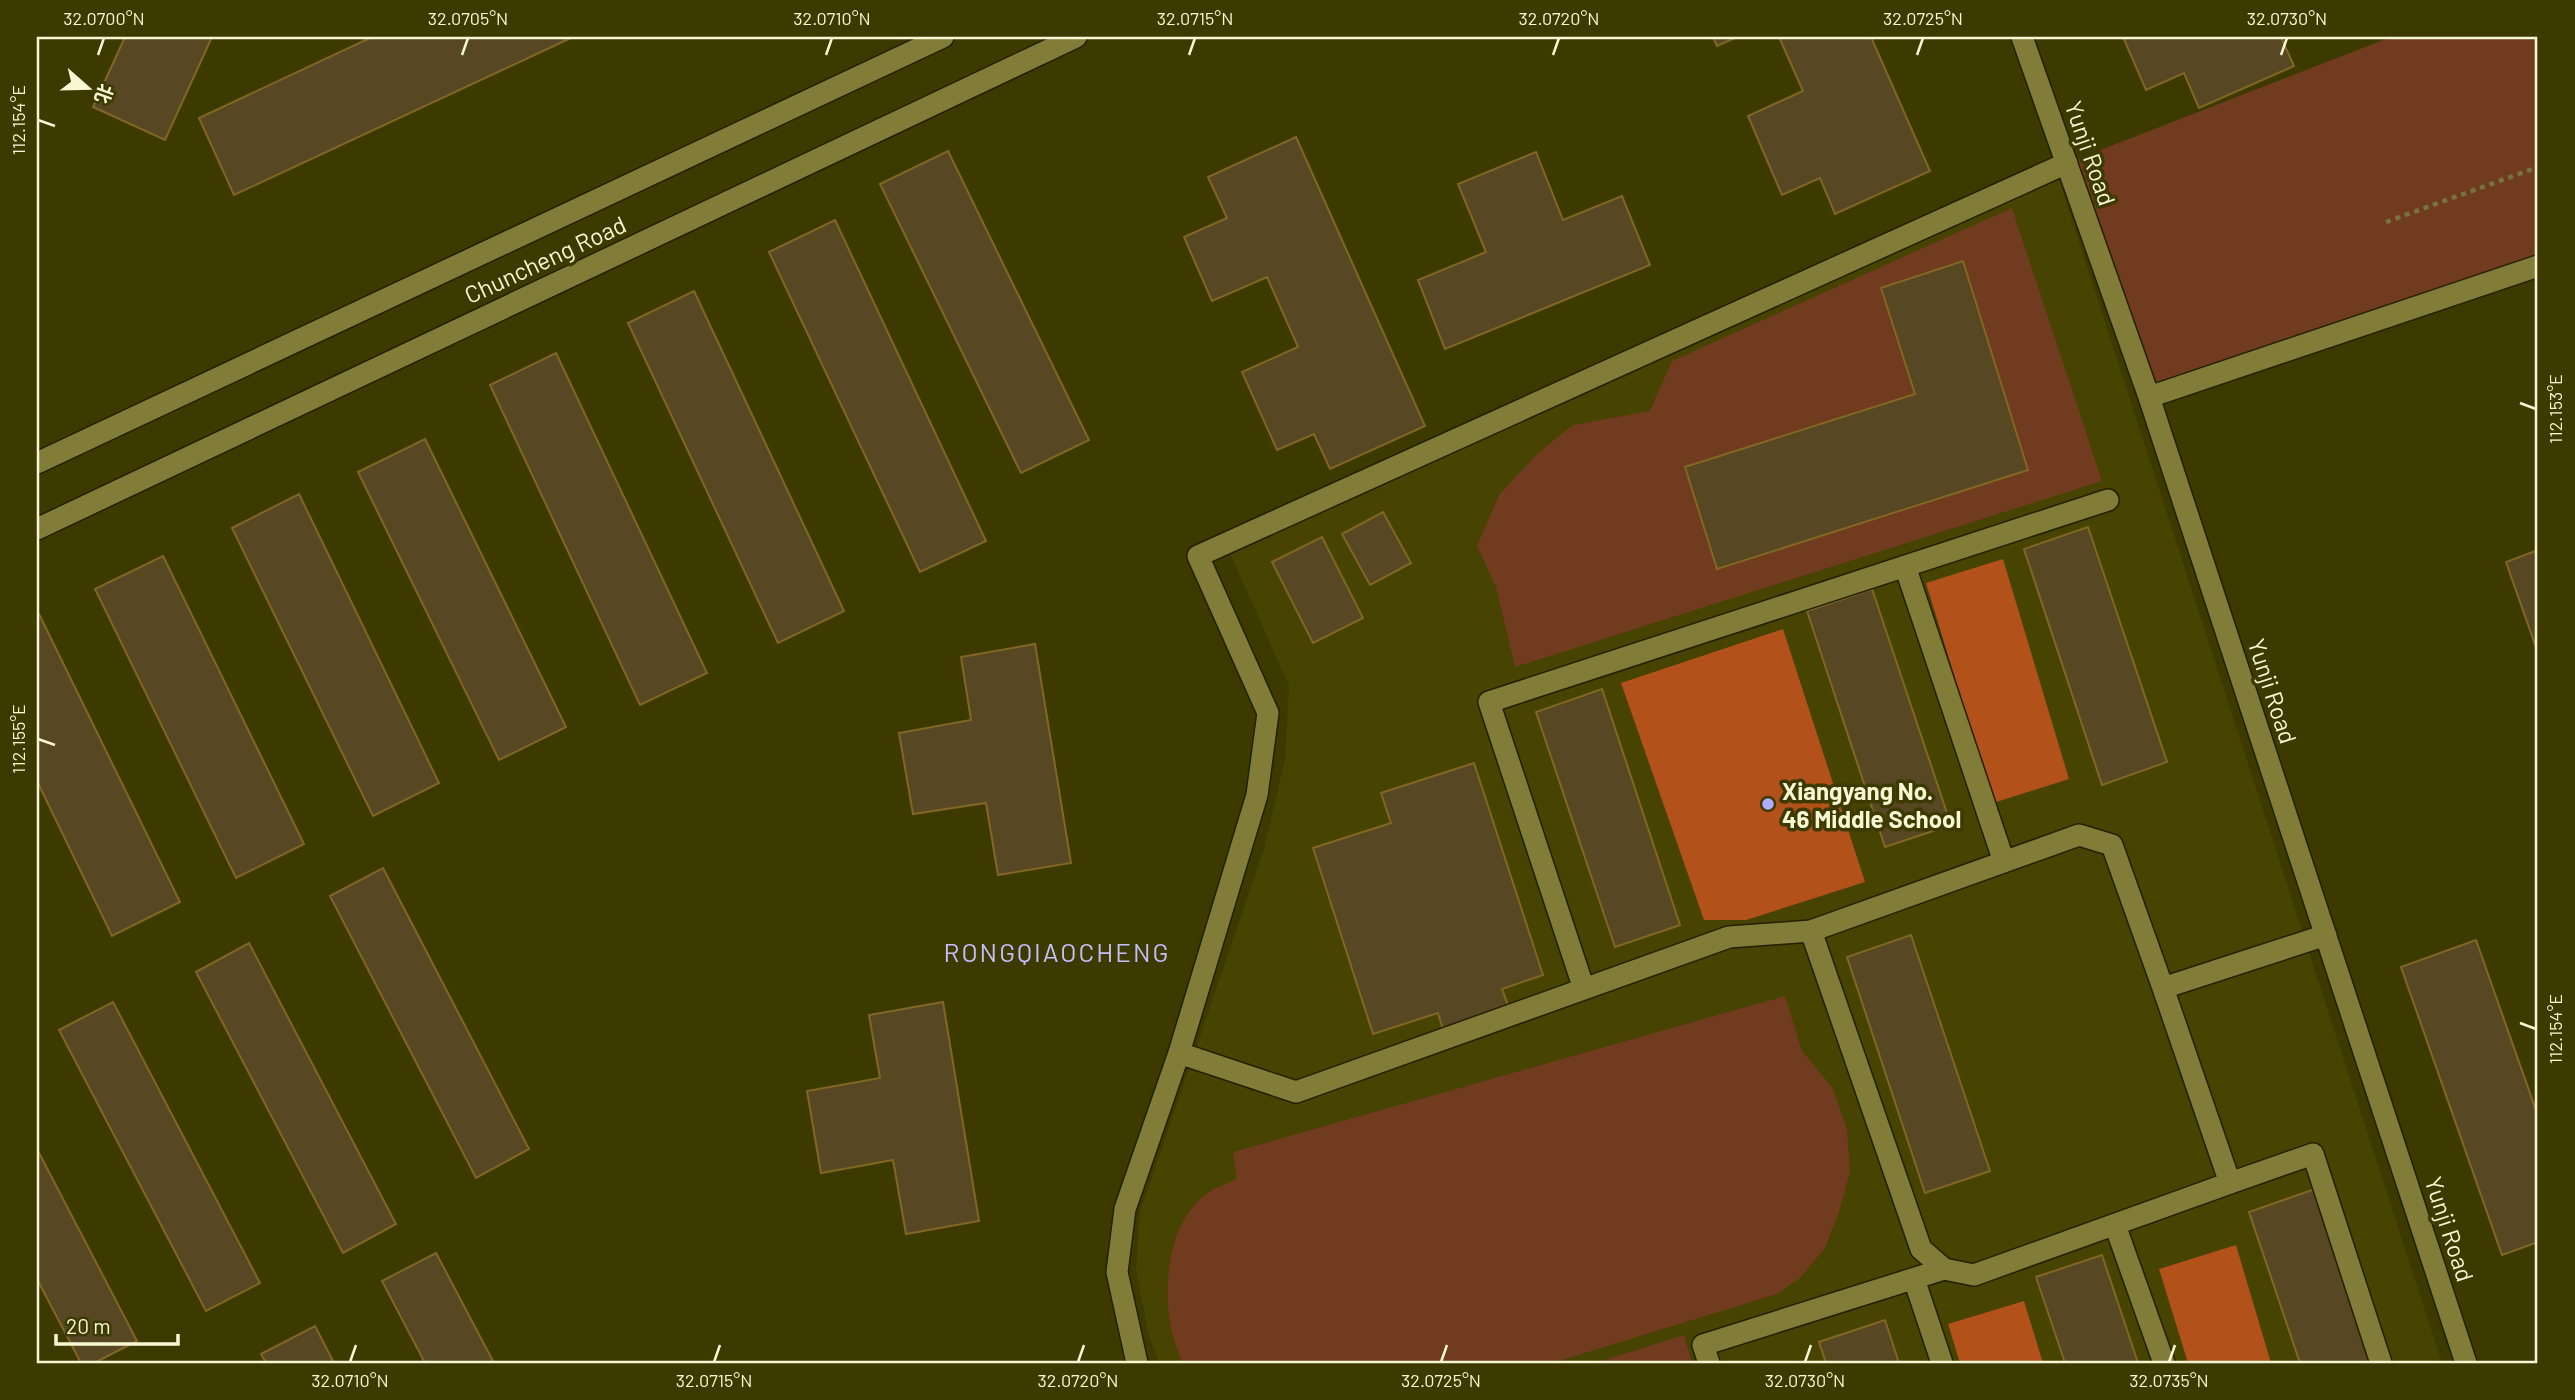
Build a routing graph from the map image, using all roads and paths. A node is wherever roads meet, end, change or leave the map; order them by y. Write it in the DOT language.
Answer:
graph roads {
  1 [pos="943,37"];
  2 [pos="1076,37"];
  3 [pos="2022,37"];
  4 [pos="2067,163"];
  5 [pos="2538,167"];
  6 [pos="2386,222"];
  7 [pos="2538,266"];
  8 [pos="2149,397"];
  9 [pos="37,463"];
  10 [pos="2108,500"];
  11 [pos="37,529"];
  12 [pos="1905,566"];
  13 [pos="2004,862"];
  14 [pos="1811,931"];
  15 [pos="2326,935"];
  16 [pos="2163,988"];
  17 [pos="1584,989"];
  18 [pos="1179,1052"];
  19 [pos="2230,1184"];
  20 [pos="2115,1225"];
  21 [pos="1944,1269"];
  22 [pos="1914,1279"];
  23 [pos="1138,1363"];
  24 [pos="1709,1363"];
  25 [pos="1942,1363"];
  26 [pos="2164,1363"];
  27 [pos="2381,1363"];
  28 [pos="2466,1363"];
  1 -- 9 [label="street, Chuncheng Road"];
  2 -- 11 [label="street, Chuncheng Road"];
  3 -- 4 [label="street, Yunji Road"];
  4 -- 8 [label="street, Yunji Road"];
  4 -- 18 [label="street"];
  5 -- 6 [label="path"];
  7 -- 8 [label="street"];
  8 -- 15 [label="street, Yunji Road"];
  10 -- 12 [label="street"];
  12 -- 13 [label="street"];
  12 -- 17 [label="street"];
  13 -- 14 [label="street"];
  13 -- 16 [label="street"];
  14 -- 17 [label="street"];
  14 -- 21 [label="street"];
  15 -- 16 [label="street"];
  15 -- 28 [label="street, Yunji Road"];
  16 -- 19 [label="street"];
  17 -- 18 [label="street"];
  18 -- 23 [label="street"];
  19 -- 20 [label="street"];
  19 -- 27 [label="street"];
  20 -- 21 [label="street"];
  20 -- 26 [label="street"];
  21 -- 22 [label="street"];
  22 -- 24 [label="street"];
  22 -- 25 [label="street"];
}
